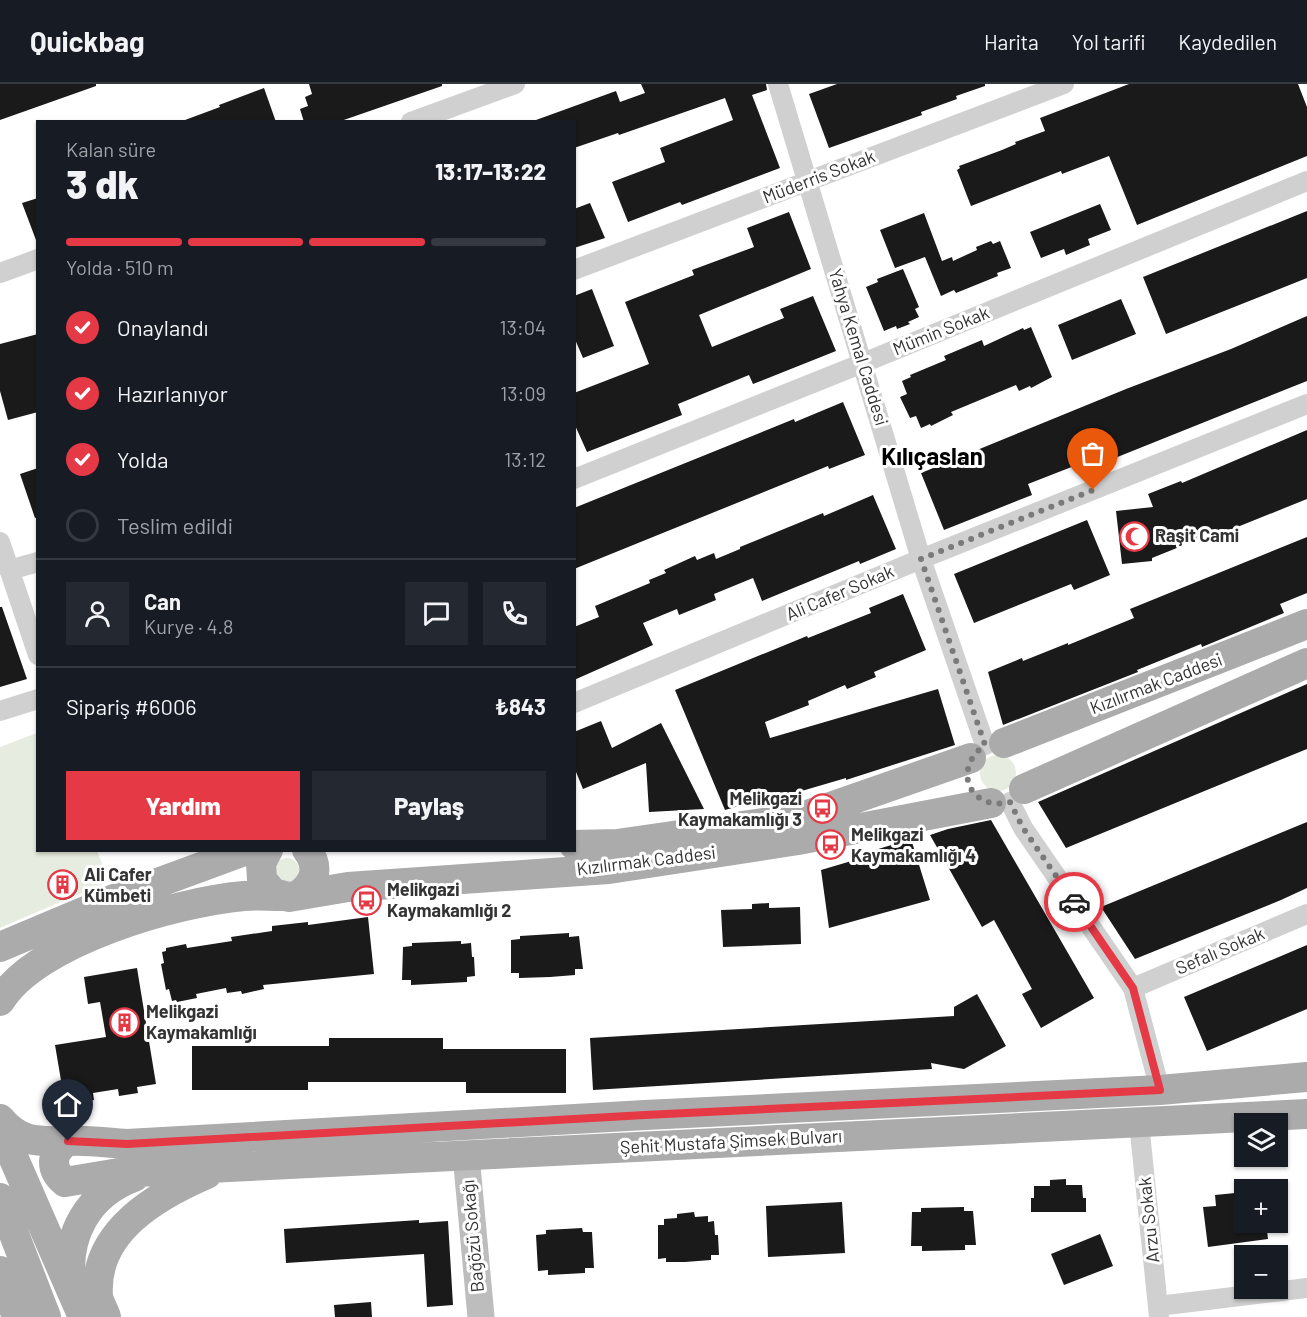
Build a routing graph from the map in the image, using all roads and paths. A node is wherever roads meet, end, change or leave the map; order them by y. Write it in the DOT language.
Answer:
graph roads {
  1 [pos="515,84"];
  2 [pos="778,84"];
  3 [pos="1064,84"];
  4 [pos="416,120"];
  5 [pos="807,181"];
  6 [pos="1307,181"];
  7 [pos="36,260"];
  8 [pos="576,269"];
  9 [pos="0,273"];
  10 [pos="863,363"];
  11 [pos="1307,404"];
  12 [pos="576,478"];
  13 [pos="0,542"];
  14 [pos="921,559"];
  15 [pos="36,563"];
  16 [pos="9,570"];
  17 [pos="1307,624"];
  18 [pos="36,649"];
  19 [pos="1307,663"];
  20 [pos="36,700"];
  21 [pos="576,702"];
  22 [pos="0,711"];
  23 [pos="987,749"];
  24 [pos="1008,798"];
  25 [pos="576,845"];
  26 [pos="240,852"];
  27 [pos="267,852"];
  28 [pos="308,852"];
  29 [pos="289,896"];
  30 [pos="1307,914"];
  31 [pos="0,947"];
  32 [pos="1133,988"];
  33 [pos="0,1001"];
  34 [pos="1307,1077"];
  35 [pos="1160,1090"];
  36 [pos="1307,1114"];
  37 [pos="0,1119"];
  38 [pos="1139,1123"];
  39 [pos="0,1127"];
  40 [pos="0,1134"];
  41 [pos="68,1141"];
  42 [pos="466,1155"];
  43 [pos="228,1167"];
  44 [pos="156,1171"];
  45 [pos="0,1198"];
  46 [pos="0,1270"];
  47 [pos="1307,1288"];
  48 [pos="71,1309"];
  49 [pos="1159,1312"];
  50 [pos="17,1317"];
  51 [pos="46,1317"];
  52 [pos="106,1317"];
  53 [pos="481,1317"];
  1 -- 4 [label="street"];
  2 -- 5 [label="street, Yahya Kemal Caddesi"];
  3 -- 5 [label="street, Müderris Sokak"];
  5 -- 8 [label="street, Müderris Sokak"];
  5 -- 10 [label="street, Yahya Kemal Caddesi"];
  6 -- 10 [label="street, Mümin Sokak"];
  7 -- 9 [label="street"];
  10 -- 12 [label="street, Mümin Sokak"];
  10 -- 14 [label="street, Yahya Kemal Caddesi"];
  11 -- 14 [label="street, Ali Cafer Sokak"];
  13 -- 16 [label="street"];
  14 -- 21 [label="street, Ali Cafer Sokak"];
  14 -- 23 [label="street, Yahya Kemal Caddesi"];
  15 -- 16 [label="street"];
  16 -- 18 [label="street"];
  17 -- 23 [label="main road, Kızılırmak Caddesi"];
  19 -- 24 [label="main road, Kızılırmak Caddesi"];
  20 -- 22 [label="street"];
  23 -- 24 [label="main road"];
  23 -- 24 [label="main road"];
  23 -- 25 [label="main road, Kızılırmak Caddesi"];
  24 -- 29 [label="main road, Kızılırmak Caddesi"];
  24 -- 32 [label="street"];
  26 -- 31 [label="main road"];
  27 -- 29 [label="main road"];
  28 -- 29 [label="main road"];
  29 -- 33 [label="main road, Kızılırmak Caddesi"];
  30 -- 32 [label="street, Sefalı Sokak"];
  32 -- 35 [label="street"];
  34 -- 35 [label="main road, Şehit Mustafa Şimsek Bulvarı"];
  35 -- 41 [label="main road, Şehit Mustafa Şimsek Bulvarı"];
  36 -- 38 [label="main road, Şehit Mustafa Şimsek Bulvarı"];
  37 -- 41 [label="main road, Şehit Mustafa Şimsek Bulvarı"];
  38 -- 42 [label="main road, Şehit Mustafa Şimsek Bulvarı"];
  38 -- 49 [label="street, Arzu Sokak"];
  39 -- 48 [label="main road"];
  40 -- 48 [label="main road"];
  41 -- 44 [label="main road"];
  42 -- 43 [label="main road, Şehit Mustafa Şimsek Bulvarı"];
  42 -- 53 [label="street, Bağözü Sokağı"];
  43 -- 44 [label="main road, Şehit Mustafa Şimsek Bulvarı"];
  43 -- 52 [label="main road"];
  44 -- 48 [label="main road"];
  45 -- 51 [label="main road"];
  46 -- 50 [label="main road"];
  47 -- 49 [label="street"];
}
